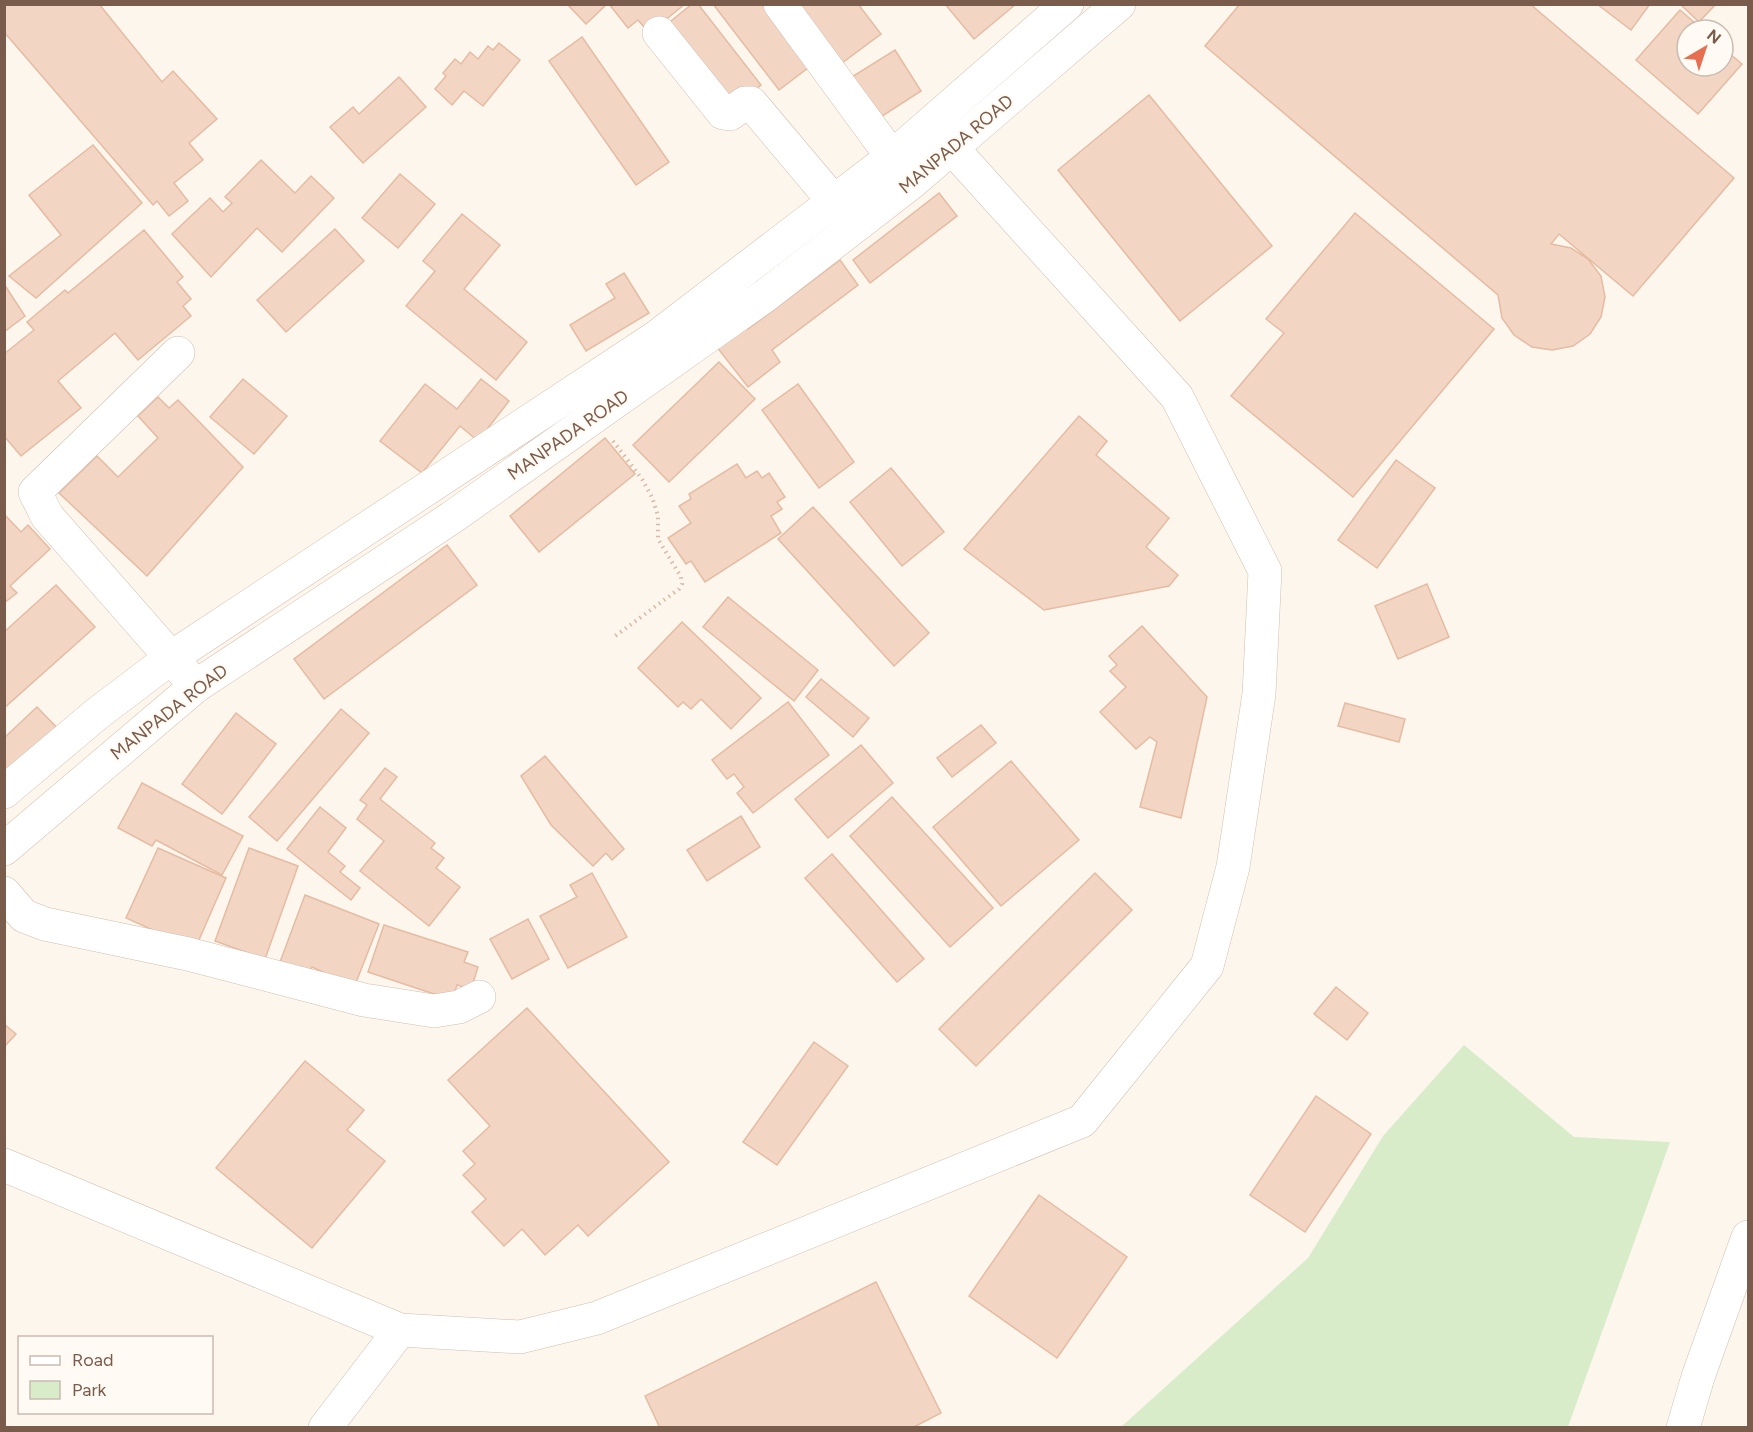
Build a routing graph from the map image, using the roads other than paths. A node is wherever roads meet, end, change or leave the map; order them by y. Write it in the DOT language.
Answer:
graph roads {
  1 [pos="780,4"];
  2 [pos="1067,4"];
  3 [pos="1119,4"];
  4 [pos="659,33"];
  5 [pos="930,124"];
  6 [pos="952,148"];
  7 [pos="902,170"];
  8 [pos="834,202"];
  9 [pos="855,227"];
  10 [pos="663,351"];
  11 [pos="178,353"];
  12 [pos="574,392"];
  13 [pos="594,417"];
  14 [pos="432,486"];
  15 [pos="451,518"];
  16 [pos="172,657"];
  17 [pos="196,686"];
  18 [pos="4,792"];
  19 [pos="4,849"];
  20 [pos="4,893"];
  21 [pos="479,997"];
  22 [pos="4,1165"];
  23 [pos="1749,1237"];
  24 [pos="400,1330"];
  25 [pos="325,1428"];
  26 [pos="1683,1428"];
  1 -- 7 [label="street"];
  2 -- 5 [label="street, MANPADA ROAD"];
  3 -- 6 [label="street, MANPADA ROAD"];
  4 -- 8 [label="street"];
  5 -- 6 [label="street"];
  5 -- 7 [label="street, MANPADA ROAD"];
  6 -- 7 [label="street, MANPADA ROAD"];
  6 -- 24 [label="street"];
  7 -- 8 [label="street, MANPADA ROAD"];
  7 -- 9 [label="street, MANPADA ROAD"];
  8 -- 9 [label="street"];
  8 -- 10 [label="street, MANPADA ROAD"];
  9 -- 10 [label="street, MANPADA ROAD"];
  10 -- 12 [label="street, MANPADA ROAD"];
  10 -- 13 [label="street, MANPADA ROAD"];
  11 -- 16 [label="street"];
  12 -- 13 [label="street"];
  12 -- 14 [label="street, MANPADA ROAD"];
  13 -- 15 [label="street, MANPADA ROAD"];
  14 -- 15 [label="street"];
  14 -- 16 [label="street, MANPADA ROAD"];
  15 -- 17 [label="street, MANPADA ROAD"];
  16 -- 17 [label="street"];
  16 -- 18 [label="street, MANPADA ROAD"];
  17 -- 19 [label="street, MANPADA ROAD"];
  20 -- 21 [label="street"];
  22 -- 24 [label="street"];
  23 -- 26 [label="street"];
  24 -- 25 [label="street"];
}
